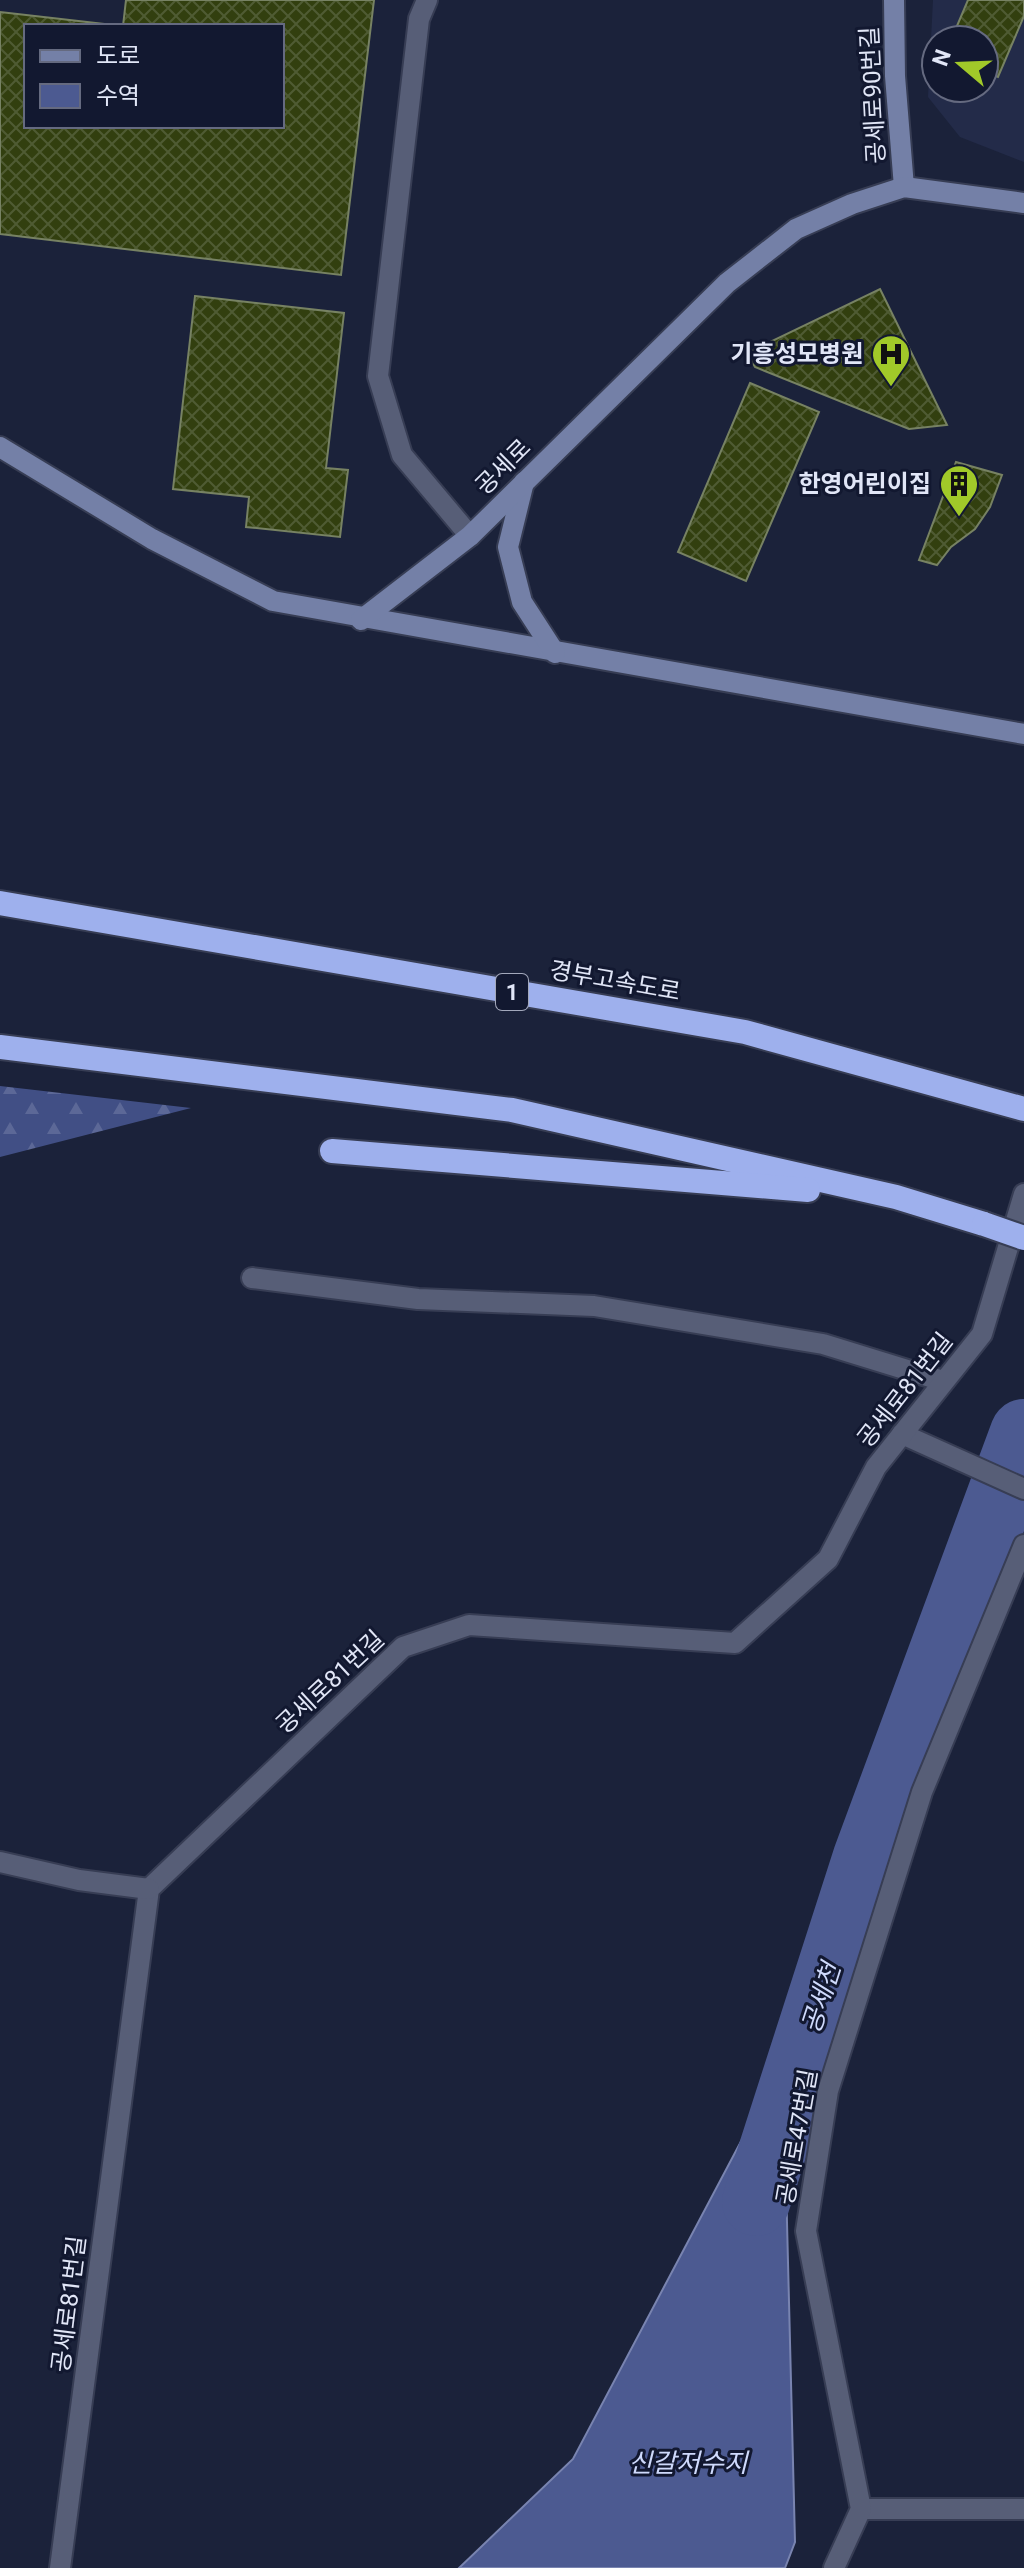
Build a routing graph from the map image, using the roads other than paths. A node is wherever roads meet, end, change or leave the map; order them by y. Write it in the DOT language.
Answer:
graph roads {
  1 [pos="427,0"];
  2 [pos="894,0"];
  3 [pos="904,187"];
  4 [pos="1024,203"];
  5 [pos="0,447"];
  6 [pos="524,482"];
  7 [pos="470,536"];
  8 [pos="361,620"];
  9 [pos="555,653"];
  10 [pos="1024,734"];
  11 [pos="0,903"];
  12 [pos="0,1047"];
  13 [pos="1020,1108"];
  14 [pos="332,1151"];
  15 [pos="1024,1194"];
  16 [pos="896,1197"];
  17 [pos="1024,1238"];
  18 [pos="252,1278"];
  19 [pos="943,1381"];
  20 [pos="904,1434"];
  21 [pos="1024,1489"];
  22 [pos="1024,1545"];
  23 [pos="0,1862"];
  24 [pos="149,1889"];
  25 [pos="861,2509"];
  26 [pos="1024,2509"];
  27 [pos="60,2568"];
  28 [pos="834,2568"];
  1 -- 7 [label="street"];
  2 -- 3 [label="street, 공세로90번길"];
  3 -- 4 [label="street, 공세로"];
  3 -- 6 [label="street, 공세로"];
  5 -- 8 [label="street"];
  6 -- 7 [label="street, 공세로"];
  6 -- 9 [label="street"];
  7 -- 8 [label="street, 공세로"];
  8 -- 9 [label="street"];
  9 -- 10 [label="street"];
  11 -- 13 [label="highway, 경부고속도로 / 1"];
  12 -- 16 [label="highway"];
  14 -- 16 [label="highway"];
  15 -- 19 [label="street, 공세로81번길"];
  16 -- 17 [label="highway, bridge"];
  18 -- 19 [label="street"];
  19 -- 20 [label="street, 공세로81번길"];
  20 -- 21 [label="street"];
  20 -- 24 [label="street, 공세로81번길"];
  22 -- 25 [label="street, 공세로47번길"];
  23 -- 24 [label="street"];
  24 -- 27 [label="street, 공세로81번길"];
  25 -- 26 [label="street"];
  25 -- 28 [label="street"];
}
